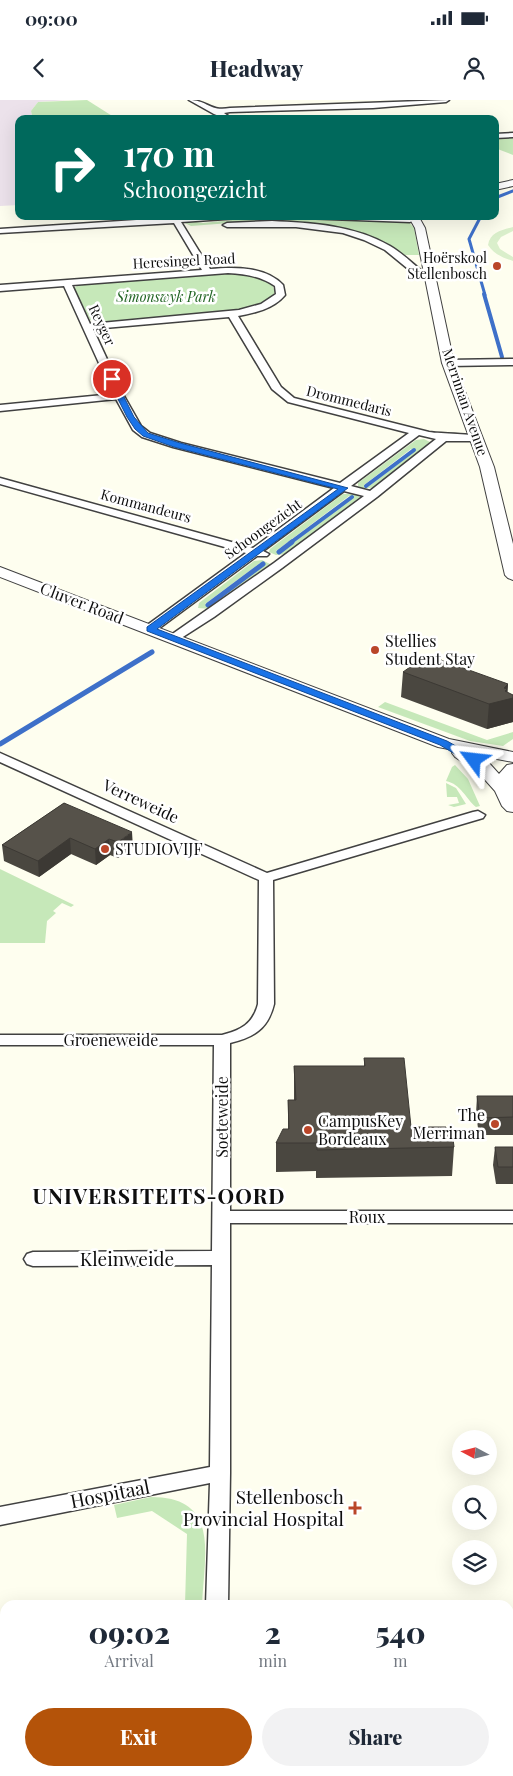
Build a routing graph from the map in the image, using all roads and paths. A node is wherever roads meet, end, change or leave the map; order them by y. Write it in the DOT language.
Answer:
graph roads {
  1 [pos="192,100"];
  2 [pos="446,100"];
  3 [pos="216,113"];
  4 [pos="221,115"];
  5 [pos="513,135"];
  6 [pos="499,136"];
  7 [pos="513,183"];
  8 [pos="499,186"];
  9 [pos="176,220"];
  10 [pos="418,220"];
  11 [pos="182,228"];
  12 [pos="0,231"];
  13 [pos="426,257"];
  14 [pos="405,260"];
  15 [pos="207,271"];
  16 [pos="430,275"];
  17 [pos="67,283"];
  18 [pos="0,288"];
  19 [pos="232,314"];
  20 [pos="88,327"];
  21 [pos="513,362"];
  22 [pos="448,363"];
  23 [pos="119,396"];
  24 [pos="0,408"];
  25 [pos="417,432"];
  26 [pos="444,438"];
  27 [pos="476,438"];
  28 [pos="0,481"];
  29 [pos="344,488"];
  30 [pos="372,495"];
  31 [pos="256,552"];
  32 [pos="284,560"];
  33 [pos="0,572"];
  34 [pos="513,575"];
  35 [pos="184,605"];
  36 [pos="210,614"];
  37 [pos="150,629"];
  38 [pos="175,638"];
  39 [pos="444,743"];
  40 [pos="0,756"];
  41 [pos="513,757"];
  42 [pos="513,770"];
  43 [pos="502,788"];
  44 [pos="513,807"];
  45 [pos="478,816"];
  46 [pos="266,878"];
  47 [pos="0,1040"];
  48 [pos="222,1040"];
  49 [pos="221,1217"];
  50 [pos="513,1217"];
  51 [pos="220,1258"];
  52 [pos="34,1259"];
  53 [pos="220,1472"];
  54 [pos="0,1516"];
  55 [pos="217,1600"];
  1 -- 3 [label="street"];
  2 -- 3 [label="street"];
  3 -- 4 [label="street"];
  5 -- 6 [label="street"];
  7 -- 8 [label="street"];
  9 -- 11 [label="street"];
  9 -- 12 [label="street"];
  10 -- 13 [label="street, Merriman Avenue"];
  11 -- 14 [label="street"];
  11 -- 15 [label="street"];
  13 -- 14 [label="street"];
  13 -- 16 [label="street, Merriman Avenue"];
  14 -- 16 [label="street"];
  15 -- 17 [label="street, Heresingel Road"];
  15 -- 19 [label="street, Heresingel Road"];
  16 -- 22 [label="street, Merriman Avenue"];
  17 -- 18 [label="street, Heresingel Road"];
  17 -- 20 [label="street, Reyger"];
  19 -- 20 [label="street, Heresingel Road"];
  19 -- 25 [label="street, Drommedaris"];
  20 -- 23 [label="street, Reyger"];
  21 -- 22 [label="street"];
  22 -- 27 [label="street, Merriman Avenue"];
  23 -- 24 [label="street"];
  23 -- 29 [label="street, Reyger"];
  25 -- 26 [label="street, Drommedaris"];
  25 -- 29 [label="street, Schoongezicht"];
  26 -- 27 [label="street, Drommedaris"];
  26 -- 30 [label="street"];
  27 -- 34 [label="street, Merriman Avenue"];
  28 -- 31 [label="street, Kommandeurs"];
  29 -- 30 [label="street, Reyger"];
  29 -- 31 [label="street, Schoongezicht"];
  30 -- 32 [label="street"];
  31 -- 32 [label="street, Kommandeurs"];
  31 -- 35 [label="street, Schoongezicht"];
  32 -- 36 [label="street"];
  33 -- 37 [label="street, Cluver Road"];
  35 -- 36 [label="street"];
  35 -- 37 [label="street, Schoongezicht"];
  36 -- 38 [label="street"];
  37 -- 38 [label="street, Cluver Road"];
  38 -- 39 [label="street, Cluver Road"];
  39 -- 41 [label="street, Cluver Road"];
  39 -- 43 [label="street, Cluver Road"];
  40 -- 46 [label="street, Verreweide"];
  42 -- 43 [label="street"];
  43 -- 44 [label="street, Cluver Road"];
  45 -- 46 [label="street"];
  46 -- 48 [label="street"];
  47 -- 48 [label="street, Groeneweide"];
  48 -- 49 [label="street, Soeteweide"];
  49 -- 50 [label="street, Roux"];
  49 -- 51 [label="street, Soeteweide"];
  51 -- 52 [label="street, Kleinweide"];
  51 -- 53 [label="street, Soeteweide"];
  53 -- 54 [label="street, Hospitaal"];
  53 -- 55 [label="street, Soeteweide"];
}
